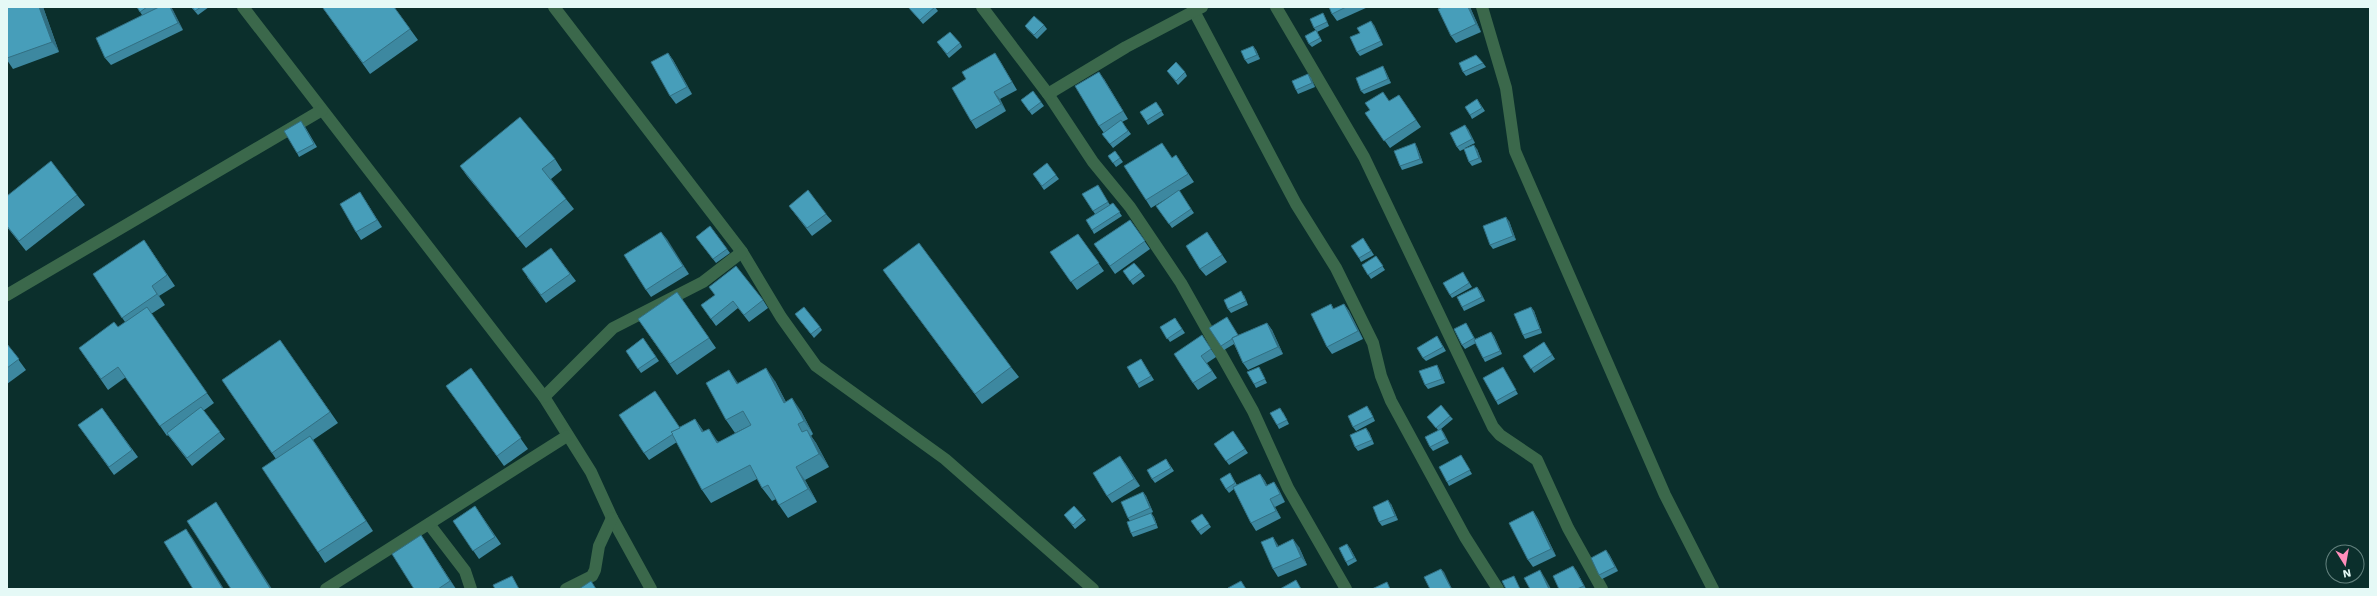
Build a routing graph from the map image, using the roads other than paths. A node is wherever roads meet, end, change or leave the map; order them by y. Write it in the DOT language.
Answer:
graph roads {
  1 [pos="243,7"];
  2 [pos="554,7"];
  3 [pos="982,7"];
  4 [pos="1276,7"];
  5 [pos="1482,7"];
  6 [pos="1198,9"];
  7 [pos="1048,94"];
  8 [pos="322,110"];
  9 [pos="742,252"];
  10 [pos="7,295"];
  11 [pos="544,397"];
  12 [pos="567,436"];
  13 [pos="612,518"];
  14 [pos="429,524"];
  15 [pos="326,589"];
  16 [pos="471,589"];
  17 [pos="566,589"];
  18 [pos="651,589"];
  19 [pos="1093,589"];
  20 [pos="1346,589"];
  21 [pos="1498,589"];
  22 [pos="1602,589"];
  23 [pos="1713,589"];
  1 -- 8 [label="street"];
  2 -- 9 [label="street"];
  3 -- 7 [label="street"];
  4 -- 22 [label="street"];
  5 -- 23 [label="street"];
  6 -- 7 [label="street"];
  6 -- 21 [label="street"];
  7 -- 20 [label="street"];
  8 -- 10 [label="street"];
  8 -- 11 [label="street"];
  9 -- 11 [label="street"];
  9 -- 19 [label="street"];
  11 -- 12 [label="street"];
  12 -- 13 [label="street"];
  12 -- 14 [label="street"];
  13 -- 17 [label="street"];
  13 -- 18 [label="street"];
  14 -- 15 [label="street"];
  14 -- 16 [label="street"];
}
